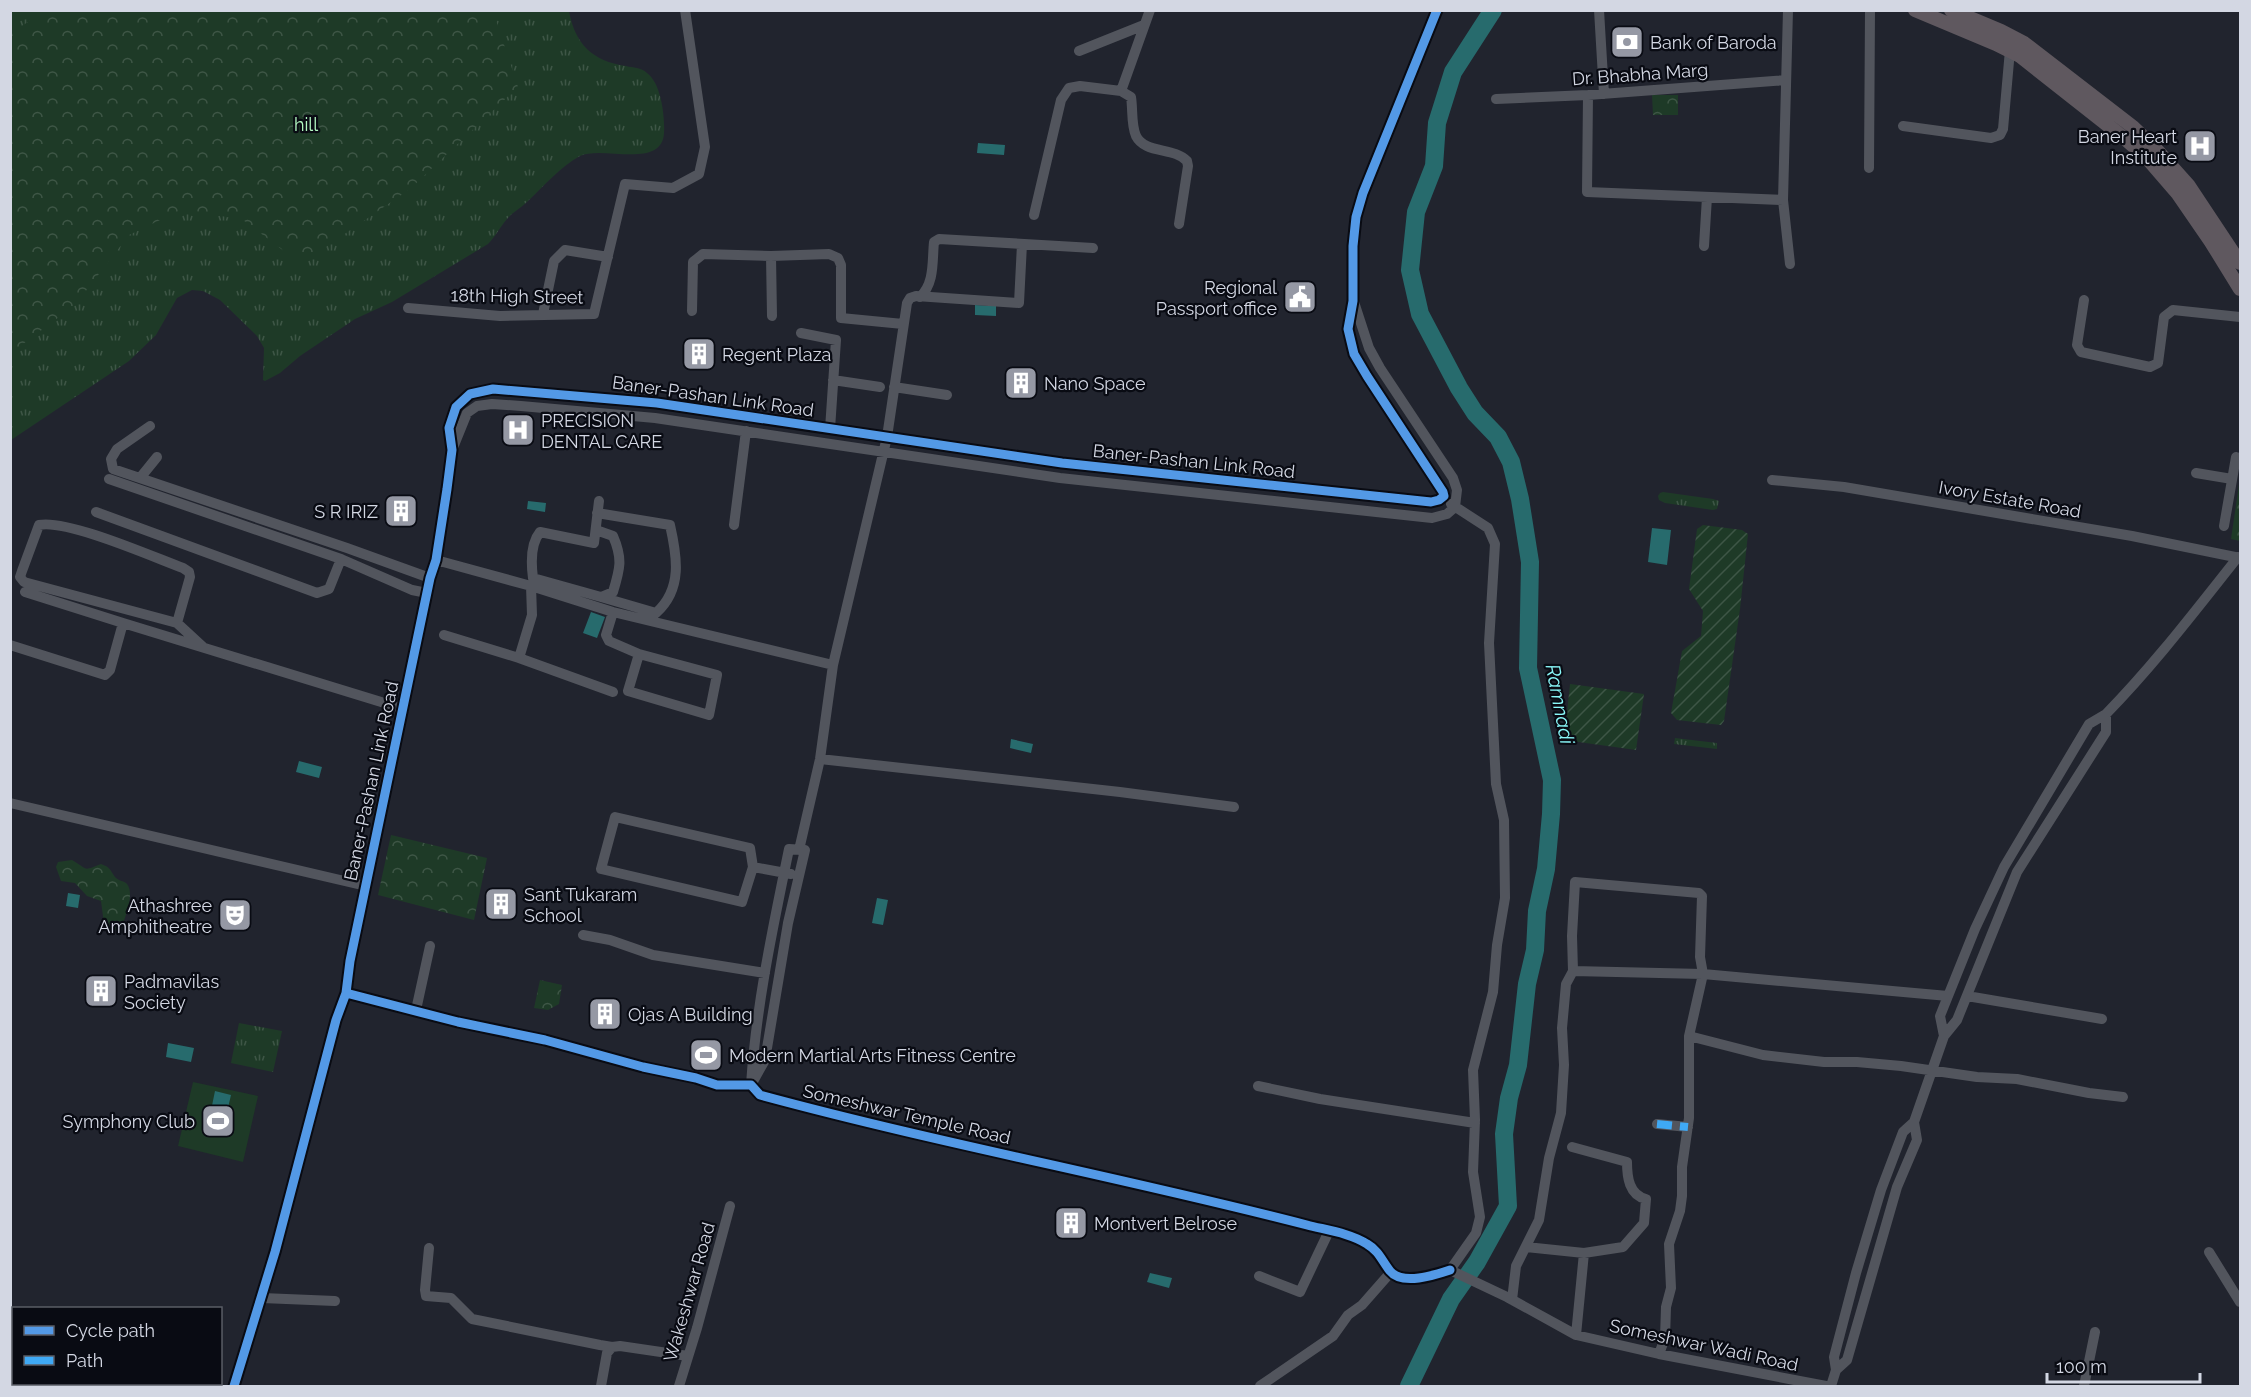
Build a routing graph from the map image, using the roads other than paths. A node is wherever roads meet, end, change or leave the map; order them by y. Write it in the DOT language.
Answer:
graph roads {
  1 [pos="685,10"];
  2 [pos="1150,10"];
  3 [pos="1437,10"];
  4 [pos="1599,10"];
  5 [pos="1788,10"];
  6 [pos="1870,10"];
  7 [pos="1915,10"];
  8 [pos="1951,10"];
  9 [pos="1144,25"];
  10 [pos="2018,50"];
  11 [pos="1078,51"];
  12 [pos="1786,80"];
  13 [pos="1121,91"];
  14 [pos="1604,94"];
  15 [pos="1588,95"];
  16 [pos="1496,99"];
  17 [pos="1904,126"];
  18 [pos="1869,168"];
  19 [pos="1707,197"];
  20 [pos="1783,200"];
  21 [pos="1034,215"];
  22 [pos="1179,224"];
  23 [pos="1022,244"];
  24 [pos="1704,246"];
  25 [pos="1093,248"];
  26 [pos="608,256"];
  27 [pos="771,256"];
  28 [pos="2241,263"];
  29 [pos="1790,264"];
  30 [pos="2241,289"];
  31 [pos="920,297"];
  32 [pos="2084,300"];
  33 [pos="1353,301"];
  34 [pos="408,308"];
  35 [pos="692,311"];
  36 [pos="543,314"];
  37 [pos="772,316"];
  38 [pos="2241,317"];
  39 [pos="903,324"];
  40 [pos="801,333"];
  41 [pos="833,380"];
  42 [pos="880,387"];
  43 [pos="894,387"];
  44 [pos="493,389"];
  45 [pos="947,395"];
  46 [pos="492,404"];
  47 [pos="150,426"];
  48 [pos="830,429"];
  49 [pos="746,431"];
  50 [pos="887,437"];
  51 [pos="452,450"];
  52 [pos="883,452"];
  53 [pos="157,457"];
  54 [pos="2241,458"];
  55 [pos="2196,473"];
  56 [pos="140,478"];
  57 [pos="109,479"];
  58 [pos="2232,479"];
  59 [pos="1772,480"];
  60 [pos="1444,496"];
  61 [pos="1455,507"];
  62 [pos="96,512"];
  63 [pos="734,525"];
  64 [pos="2224,526"];
  65 [pos="596,530"];
  66 [pos="2239,558"];
  67 [pos="341,560"];
  68 [pos="436,560"];
  69 [pos="430,578"];
  70 [pos="531,586"];
  71 [pos="26,592"];
  72 [pos="427,593"];
  73 [pos="601,597"];
  74 [pos="613,612"];
  75 [pos="123,623"];
  76 [pos="177,623"];
  77 [pos="444,636"];
  78 [pos="10,645"];
  79 [pos="204,647"];
  80 [pos="639,654"];
  81 [pos="519,658"];
  82 [pos="833,665"];
  83 [pos="613,692"];
  84 [pos="404,709"];
  85 [pos="2106,714"];
  86 [pos="820,759"];
  87 [pos="10,802"];
  88 [pos="1234,807"];
  89 [pos="799,850"];
  90 [pos="753,867"];
  91 [pos="784,873"];
  92 [pos="800,876"];
  93 [pos="366,886"];
  94 [pos="583,934"];
  95 [pos="430,946"];
  96 [pos="1573,971"];
  97 [pos="765,973"];
  98 [pos="1704,974"];
  99 [pos="346,993"];
  100 [pos="1948,996"];
  101 [pos="1967,996"];
  102 [pos="416,1010"];
  103 [pos="2102,1019"];
  104 [pos="1689,1036"];
  105 [pos="1944,1036"];
  106 [pos="1932,1070"];
  107 [pos="752,1085"];
  108 [pos="1258,1086"];
  109 [pos="2123,1097"];
  110 [pos="1475,1123"];
  111 [pos="1658,1124"];
  112 [pos="1688,1127"];
  113 [pos="1572,1147"];
  114 [pos="730,1206"];
  115 [pos="1329,1231"];
  116 [pos="1526,1247"];
  117 [pos="429,1248"];
  118 [pos="2209,1252"];
  119 [pos="1584,1253"];
  120 [pos="1450,1270"];
  121 [pos="1391,1272"];
  122 [pos="1259,1276"];
  123 [pos="262,1298"];
  124 [pos="1510,1298"];
  125 [pos="335,1301"];
  126 [pos="2241,1302"];
  127 [pos="2095,1332"];
  128 [pos="1576,1335"];
  129 [pos="612,1347"];
  130 [pos="1659,1354"];
  131 [pos="688,1356"];
  132 [pos="234,1386"];
  133 [pos="601,1386"];
  134 [pos="679,1386"];
  135 [pos="1260,1386"];
  136 [pos="1826,1386"];
  137 [pos="1831,1386"];
  138 [pos="2084,1386"];
  1 -- 26 [label="street, 18th High Street"];
  2 -- 9 [label="street"];
  3 -- 33 [label="street"];
  4 -- 14 [label="street"];
  5 -- 12 [label="street"];
  6 -- 18 [label="street"];
  7 -- 10 [label="main road"];
  8 -- 10 [label="main road"];
  9 -- 11 [label="street"];
  9 -- 13 [label="street"];
  10 -- 17 [label="street"];
  10 -- 28 [label="main road"];
  10 -- 30 [label="main road"];
  12 -- 14 [label="street, Dr. Bhabha Marg"];
  12 -- 20 [label="street"];
  13 -- 21 [label="street"];
  13 -- 22 [label="street"];
  14 -- 15 [label="street, Dr. Bhabha Marg"];
  15 -- 16 [label="street, Dr. Bhabha Marg"];
  15 -- 19 [label="street"];
  19 -- 20 [label="street"];
  19 -- 24 [label="street"];
  20 -- 29 [label="street"];
  23 -- 25 [label="street"];
  23 -- 31 [label="street"];
  23 -- 31 [label="street"];
  26 -- 36 [label="street, 18th High Street"];
  26 -- 36 [label="street"];
  27 -- 35 [label="street"];
  27 -- 37 [label="street"];
  27 -- 39 [label="street"];
  31 -- 39 [label="street"];
  32 -- 38 [label="street"];
  33 -- 60 [label="street"];
  33 -- 61 [label="street"];
  34 -- 36 [label="street, 18th High Street"];
  39 -- 43 [label="street"];
  40 -- 41 [label="street"];
  41 -- 42 [label="street"];
  41 -- 48 [label="street"];
  43 -- 45 [label="street"];
  43 -- 50 [label="street"];
  44 -- 46 [label="street"];
  44 -- 48 [label="street, Baner-Pashan Link Road"];
  44 -- 51 [label="street, Baner-Pashan Link Road"];
  46 -- 49 [label="street, Baner-Pashan Link Road"];
  46 -- 51 [label="street, Baner-Pashan Link Road"];
  47 -- 56 [label="street"];
  48 -- 50 [label="street, Baner-Pashan Link Road"];
  49 -- 52 [label="street, Baner-Pashan Link Road"];
  49 -- 63 [label="street"];
  50 -- 52 [label="street"];
  50 -- 60 [label="street, Baner-Pashan Link Road"];
  51 -- 68 [label="street, Baner-Pashan Link Road"];
  52 -- 61 [label="street, Baner-Pashan Link Road"];
  52 -- 82 [label="street"];
  53 -- 56 [label="street"];
  54 -- 58 [label="street"];
  55 -- 58 [label="street"];
  56 -- 69 [label="street"];
  57 -- 67 [label="street"];
  58 -- 64 [label="street"];
  59 -- 66 [label="street, Ivory Estate Road"];
  60 -- 61 [label="street"];
  61 -- 110 [label="street"];
  62 -- 67 [label="street"];
  65 -- 73 [label="street"];
  65 -- 73 [label="street"];
  65 -- 73 [label="street"];
  66 -- 85 [label="street"];
  67 -- 72 [label="street"];
  68 -- 69 [label="street, Baner-Pashan Link Road"];
  68 -- 70 [label="street"];
  69 -- 72 [label="street, Baner-Pashan Link Road"];
  70 -- 74 [label="street"];
  70 -- 81 [label="street"];
  71 -- 75 [label="street"];
  72 -- 84 [label="street, Baner-Pashan Link Road"];
  74 -- 80 [label="street"];
  74 -- 82 [label="street"];
  75 -- 78 [label="street"];
  75 -- 79 [label="street"];
  76 -- 76 [label="street"];
  76 -- 79 [label="street"];
  77 -- 81 [label="street"];
  79 -- 84 [label="street"];
  80 -- 80 [label="street"];
  81 -- 83 [label="street"];
  82 -- 86 [label="street"];
  84 -- 93 [label="street, Baner-Pashan Link Road"];
  85 -- 100 [label="street"];
  85 -- 101 [label="street"];
  86 -- 88 [label="street"];
  86 -- 89 [label="street"];
  87 -- 93 [label="street"];
  89 -- 91 [label="street"];
  89 -- 92 [label="street"];
  90 -- 90 [label="street"];
  90 -- 91 [label="street"];
  91 -- 92 [label="street"];
  91 -- 97 [label="street"];
  92 -- 107 [label="street"];
  93 -- 99 [label="street, Baner-Pashan Link Road"];
  94 -- 97 [label="street"];
  95 -- 102 [label="street"];
  96 -- 98 [label="street"];
  96 -- 98 [label="street"];
  96 -- 116 [label="street"];
  97 -- 107 [label="street"];
  98 -- 100 [label="street"];
  98 -- 104 [label="street"];
  99 -- 102 [label="street"];
  99 -- 123 [label="street, Baner-Pashan Link Road"];
  100 -- 105 [label="street"];
  101 -- 103 [label="street"];
  101 -- 105 [label="street"];
  102 -- 107 [label="street"];
  104 -- 106 [label="street"];
  104 -- 112 [label="street"];
  105 -- 106 [label="street"];
  106 -- 109 [label="street"];
  106 -- 137 [label="street"];
  107 -- 115 [label="street, Someshwar Temple Road"];
  108 -- 110 [label="street"];
  110 -- 120 [label="street"];
  111 -- 112 [label="street"];
  112 -- 130 [label="street"];
  113 -- 119 [label="street"];
  114 -- 131 [label="street, Wakeshwar Road"];
  115 -- 121 [label="street, Someshwar Temple Road"];
  115 -- 122 [label="street"];
  116 -- 119 [label="street"];
  116 -- 124 [label="street"];
  117 -- 129 [label="street"];
  118 -- 126 [label="street"];
  119 -- 128 [label="street"];
  120 -- 121 [label="street"];
  120 -- 124 [label="street"];
  121 -- 135 [label="street"];
  123 -- 125 [label="street"];
  123 -- 132 [label="street, Baner-Pashan Link Road"];
  124 -- 128 [label="street"];
  127 -- 138 [label="street"];
  128 -- 130 [label="street, Someshwar Wadi Road"];
  129 -- 131 [label="street"];
  129 -- 133 [label="street"];
  130 -- 136 [label="street, Someshwar Wadi Road"];
  131 -- 134 [label="street, Wakeshwar Road"];
}
